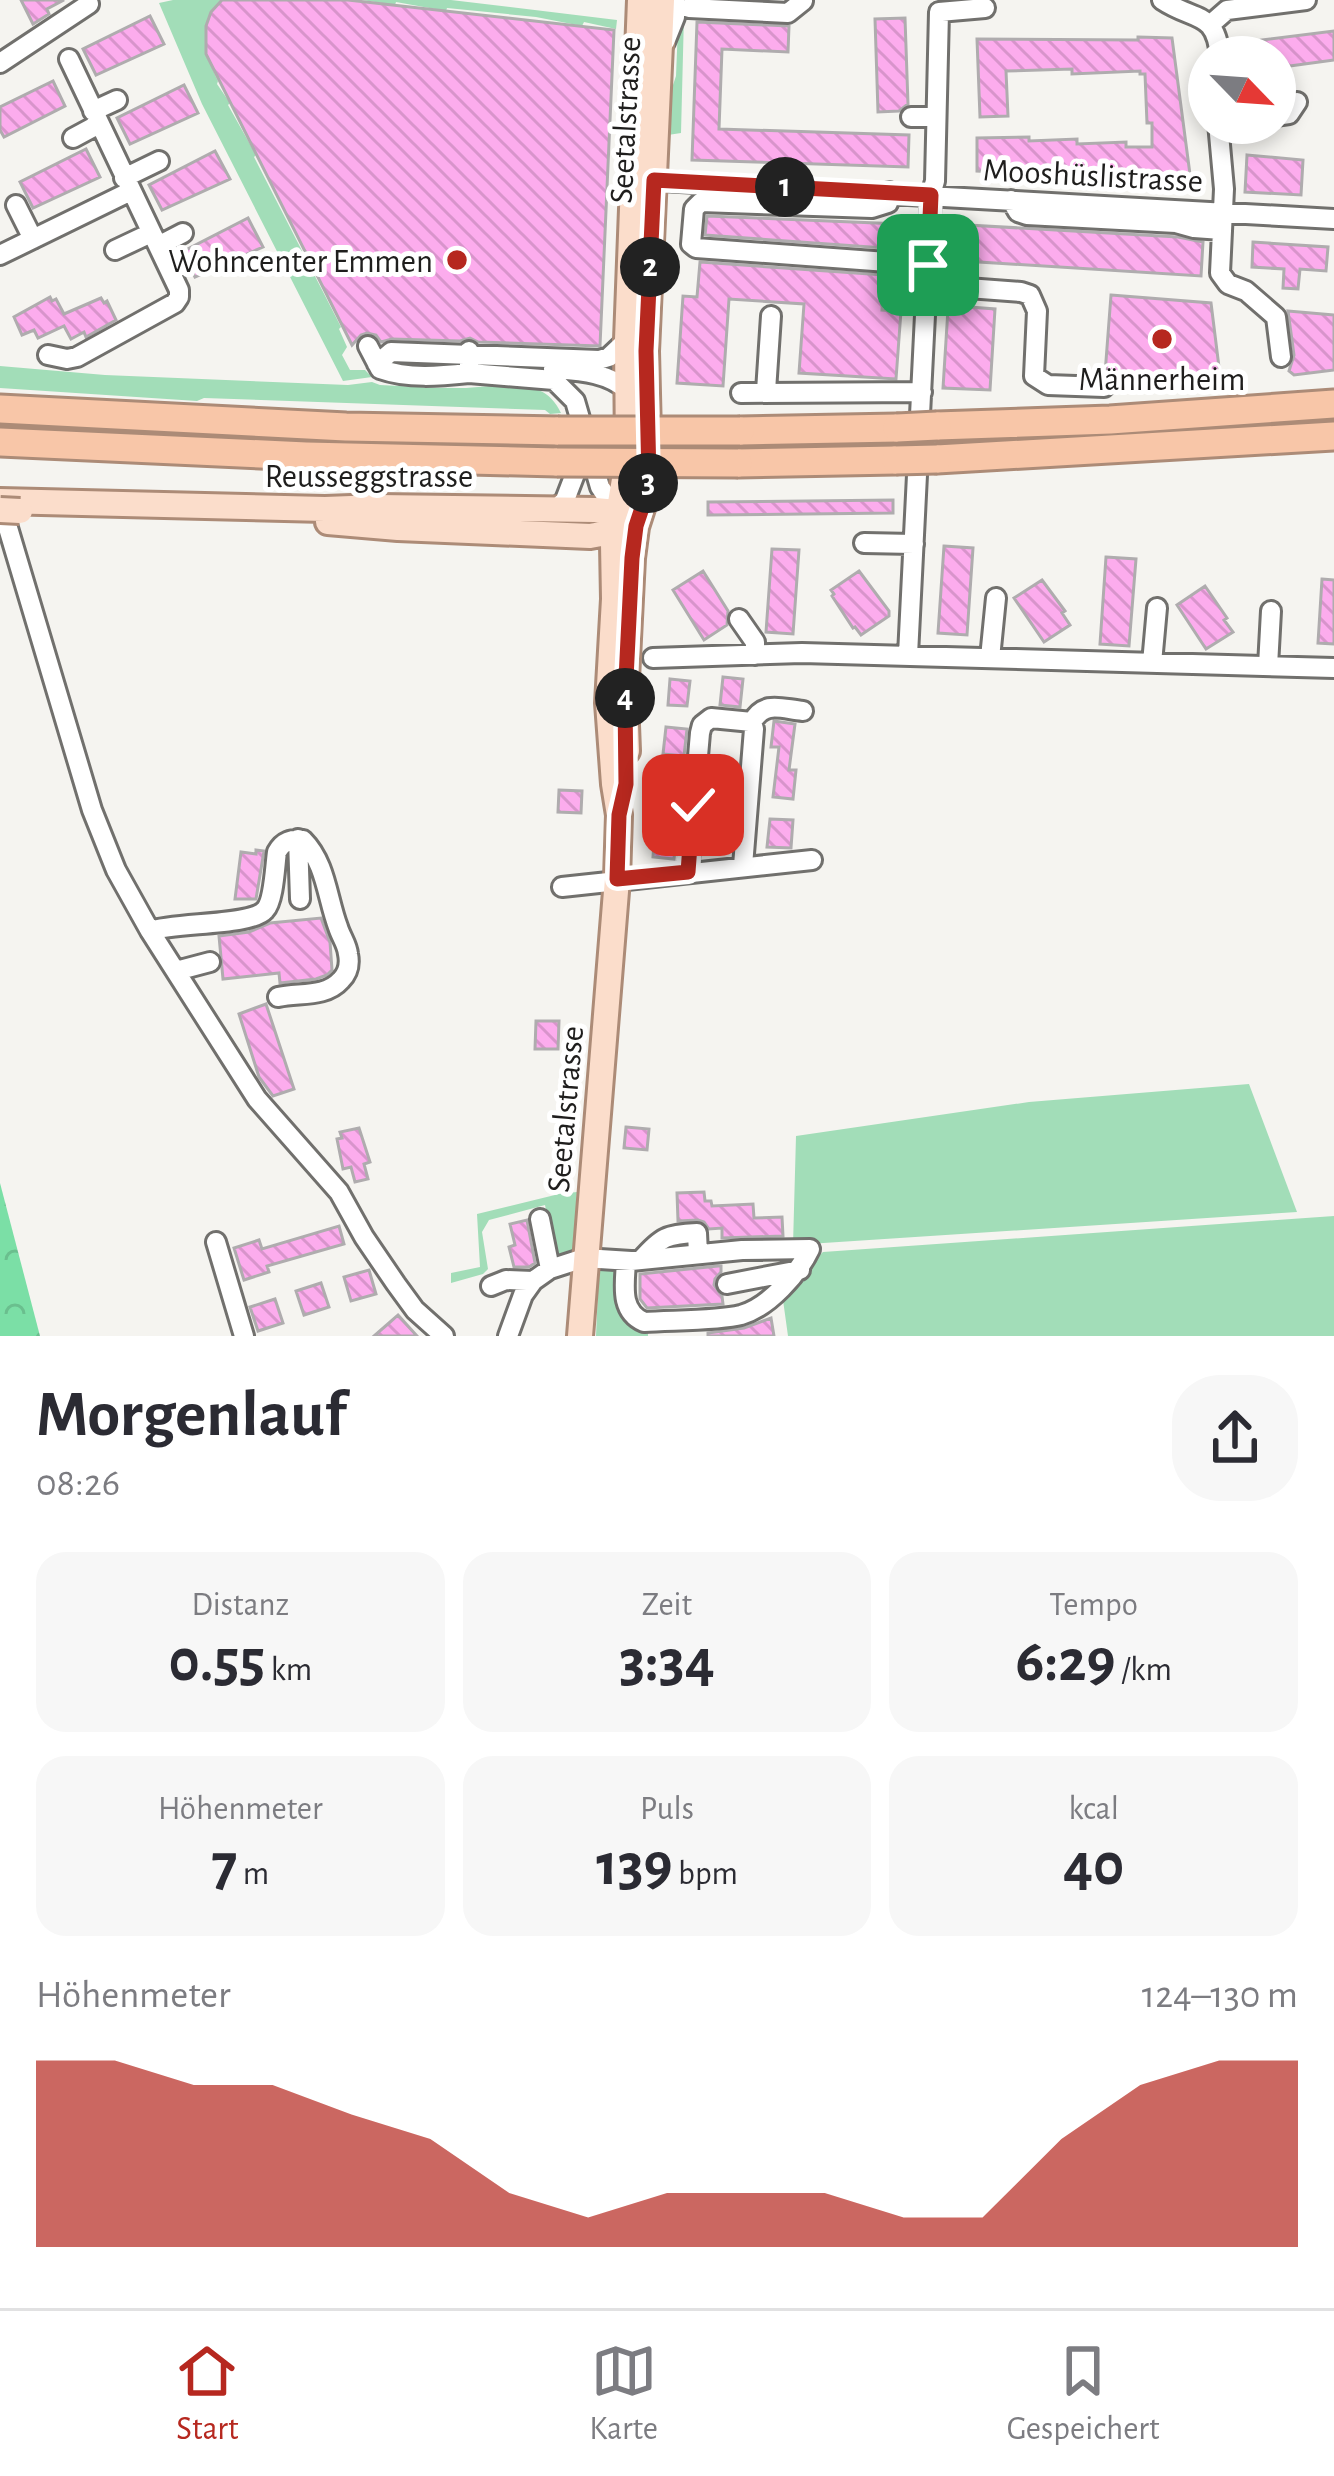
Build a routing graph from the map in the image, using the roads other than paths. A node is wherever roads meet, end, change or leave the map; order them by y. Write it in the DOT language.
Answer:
graph roads {
  1 [pos="640,0"];
  2 [pos="1162,0"];
  3 [pos="1306,0"];
  4 [pos="1295,1"];
  5 [pos="803,2"];
  6 [pos="89,4"];
  7 [pos="685,5"];
  8 [pos="985,8"];
  9 [pos="1211,24"];
  10 [pos="1216,36"];
  11 [pos="69,59"];
  12 [pos="0,63"];
  13 [pos="117,100"];
  14 [pos="911,116"];
  15 [pos="96,117"];
  16 [pos="936,117"];
  17 [pos="73,138"];
  18 [pos="1220,144"];
  19 [pos="159,161"];
  20 [pos="644,180"];
  21 [pos="717,183"];
  22 [pos="128,184"];
  23 [pos="889,192"];
  24 [pos="931,195"];
  25 [pos="731,202"];
  26 [pos="16,205"];
  27 [pos="1334,219"];
  28 [pos="1222,221"];
  29 [pos="182,233"];
  30 [pos="33,239"];
  31 [pos="154,239"];
  32 [pos="115,250"];
  33 [pos="0,255"];
  34 [pos="927,275"];
  35 [pos="772,316"];
  36 [pos="633,352"];
  37 [pos="48,355"];
  38 [pos="373,355"];
  39 [pos="489,356"];
  40 [pos="1281,357"];
  41 [pos="469,360"];
  42 [pos="577,371"];
  43 [pos="1104,387"];
  44 [pos="628,392"];
  45 [pos="766,392"];
  46 [pos="922,392"];
  47 [pos="741,393"];
  48 [pos="1334,404"];
  49 [pos="0,409"];
  50 [pos="1334,436"];
  51 [pos="0,442"];
  52 [pos="588,451"];
  53 [pos="8,505"];
  54 [pos="568,510"];
  55 [pos="623,524"];
  56 [pos="541,534"];
  57 [pos="863,543"];
  58 [pos="914,544"];
  59 [pos="614,569"];
  60 [pos="996,598"];
  61 [pos="1157,608"];
  62 [pos="1271,611"];
  63 [pos="739,620"];
  64 [pos="755,655"];
  65 [pos="908,656"];
  66 [pos="652,658"];
  67 [pos="990,658"];
  68 [pos="1152,663"];
  69 [pos="1268,666"];
  70 [pos="1334,668"];
  71 [pos="803,711"];
  72 [pos="752,722"];
  73 [pos="619,815"];
  74 [pos="298,839"];
  75 [pos="812,860"];
  76 [pos="743,866"];
  77 [pos="688,872"];
  78 [pos="617,879"];
  79 [pos="562,886"];
  80 [pos="300,899"];
  81 [pos="156,939"];
  82 [pos="210,962"];
  83 [pos="176,971"];
  84 [pos="278,997"];
  85 [pos="540,1219"];
  86 [pos="216,1242"];
  87 [pos="584,1258"];
  88 [pos="633,1260"];
  89 [pos="550,1269"];
  90 [pos="800,1270"];
  91 [pos="533,1281"];
  92 [pos="727,1284"];
  93 [pos="491,1286"];
  94 [pos="244,1336"];
  95 [pos="444,1336"];
  96 [pos="508,1336"];
  97 [pos="580,1336"];
  1 -- 20 [label="main road, Seetalstrasse"];
  2 -- 9 [label="street"];
  3 -- 4 [label="street"];
  4 -- 9 [label="street"];
  5 -- 7 [label="street"];
  6 -- 12 [label="street"];
  7 -- 20 [label="main road, Seetalstrasse"];
  8 -- 16 [label="street"];
  9 -- 10 [label="street"];
  11 -- 15 [label="street"];
  13 -- 15 [label="street"];
  14 -- 16 [label="street"];
  15 -- 17 [label="street"];
  15 -- 22 [label="street"];
  16 -- 24 [label="street"];
  18 -- 28 [label="street"];
  19 -- 22 [label="street"];
  20 -- 21 [label="street, Mooshüslistrasse"];
  20 -- 36 [label="main road, Seetalstrasse"];
  21 -- 23 [label="street, Mooshüslistrasse"];
  21 -- 25 [label="street"];
  22 -- 30 [label="street"];
  22 -- 31 [label="street"];
  23 -- 24 [label="street, Mooshüslistrasse"];
  23 -- 25 [label="street"];
  24 -- 28 [label="street, Mooshüslistrasse"];
  24 -- 34 [label="street"];
  25 -- 34 [label="street"];
  26 -- 30 [label="street"];
  27 -- 28 [label="street, Mooshüslistrasse"];
  28 -- 40 [label="street"];
  29 -- 31 [label="street"];
  30 -- 33 [label="street"];
  31 -- 32 [label="street"];
  31 -- 37 [label="street"];
  34 -- 43 [label="street"];
  34 -- 46 [label="street"];
  35 -- 45 [label="street"];
  36 -- 39 [label="street"];
  36 -- 42 [label="street"];
  36 -- 44 [label="main road, Seetalstrasse"];
  36 -- 55 [label="main road, Seetalstrasse"];
  38 -- 41 [label="street"];
  39 -- 41 [label="street"];
  39 -- 42 [label="street"];
  41 -- 52 [label="street"];
  42 -- 44 [label="street"];
  44 -- 55 [label="main road, Seetalstrasse"];
  45 -- 46 [label="street"];
  45 -- 47 [label="street"];
  46 -- 58 [label="street"];
  48 -- 49 [label="highway, bridge"];
  50 -- 51 [label="highway, bridge"];
  52 -- 54 [label="street"];
  52 -- 55 [label="street"];
  53 -- 54 [label="main road, Reusseggstrasse"];
  53 -- 56 [label="main road, Reusseggstrasse"];
  53 -- 81 [label="street"];
  54 -- 55 [label="main road, Reusseggstrasse"];
  54 -- 56 [label="street"];
  55 -- 56 [label="main road, Reusseggstrasse"];
  55 -- 59 [label="main road, Seetalstrasse"];
  55 -- 73 [label="main road, Seetalstrasse"];
  56 -- 59 [label="main road, Reusseggstrasse"];
  57 -- 58 [label="street"];
  58 -- 65 [label="street"];
  59 -- 73 [label="main road, Seetalstrasse"];
  60 -- 67 [label="street"];
  61 -- 68 [label="street"];
  62 -- 69 [label="street"];
  63 -- 64 [label="street"];
  64 -- 65 [label="street"];
  64 -- 66 [label="street"];
  65 -- 67 [label="street"];
  67 -- 68 [label="street"];
  68 -- 69 [label="street"];
  69 -- 70 [label="street"];
  71 -- 72 [label="street"];
  72 -- 76 [label="street"];
  72 -- 77 [label="street"];
  73 -- 78 [label="main road, Seetalstrasse"];
  74 -- 80 [label="street"];
  74 -- 81 [label="street"];
  74 -- 84 [label="street"];
  75 -- 76 [label="street"];
  76 -- 77 [label="street"];
  77 -- 78 [label="street"];
  78 -- 79 [label="street"];
  78 -- 87 [label="main road, Seetalstrasse"];
  81 -- 83 [label="street"];
  82 -- 83 [label="street"];
  83 -- 95 [label="street"];
  85 -- 89 [label="street"];
  86 -- 94 [label="street"];
  87 -- 88 [label="street"];
  87 -- 89 [label="street"];
  87 -- 97 [label="main road, Seetalstrasse"];
  88 -- 90 [label="street"];
  88 -- 90 [label="street"];
  89 -- 91 [label="street"];
  90 -- 92 [label="street"];
  91 -- 93 [label="street"];
  91 -- 96 [label="street"];
}
